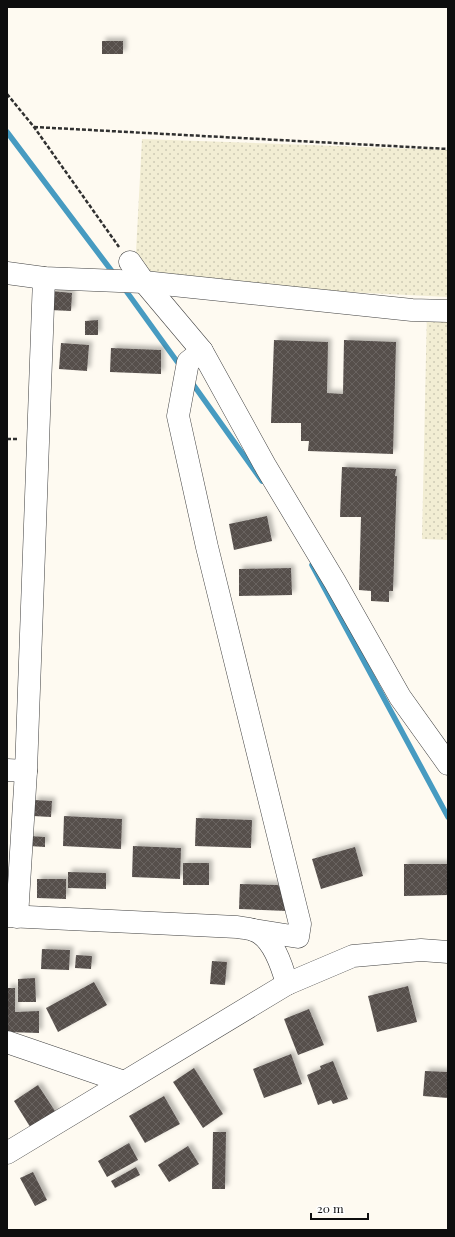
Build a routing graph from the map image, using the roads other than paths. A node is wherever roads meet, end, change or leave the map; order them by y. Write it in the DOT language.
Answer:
graph roads {
  1 [pos="130,262"];
  2 [pos="7,273"];
  3 [pos="44,278"];
  4 [pos="144,282"];
  5 [pos="448,311"];
  6 [pos="202,351"];
  7 [pos="448,764"];
  8 [pos="16,771"];
  9 [pos="12,916"];
  10 [pos="254,930"];
  11 [pos="448,952"];
  12 [pos="287,984"];
  13 [pos="7,1042"];
  14 [pos="124,1082"];
  15 [pos="7,1153"];
  1 -- 4 [label="street"];
  2 -- 3 [label="street"];
  3 -- 4 [label="street"];
  3 -- 8 [label="street"];
  4 -- 5 [label="street"];
  4 -- 6 [label="street"];
  6 -- 7 [label="street"];
  6 -- 10 [label="street"];
  8 -- 9 [label="street"];
  9 -- 10 [label="street"];
  10 -- 12 [label="street"];
  11 -- 12 [label="street"];
  12 -- 14 [label="street"];
  13 -- 14 [label="street"];
  14 -- 15 [label="street"];
}
